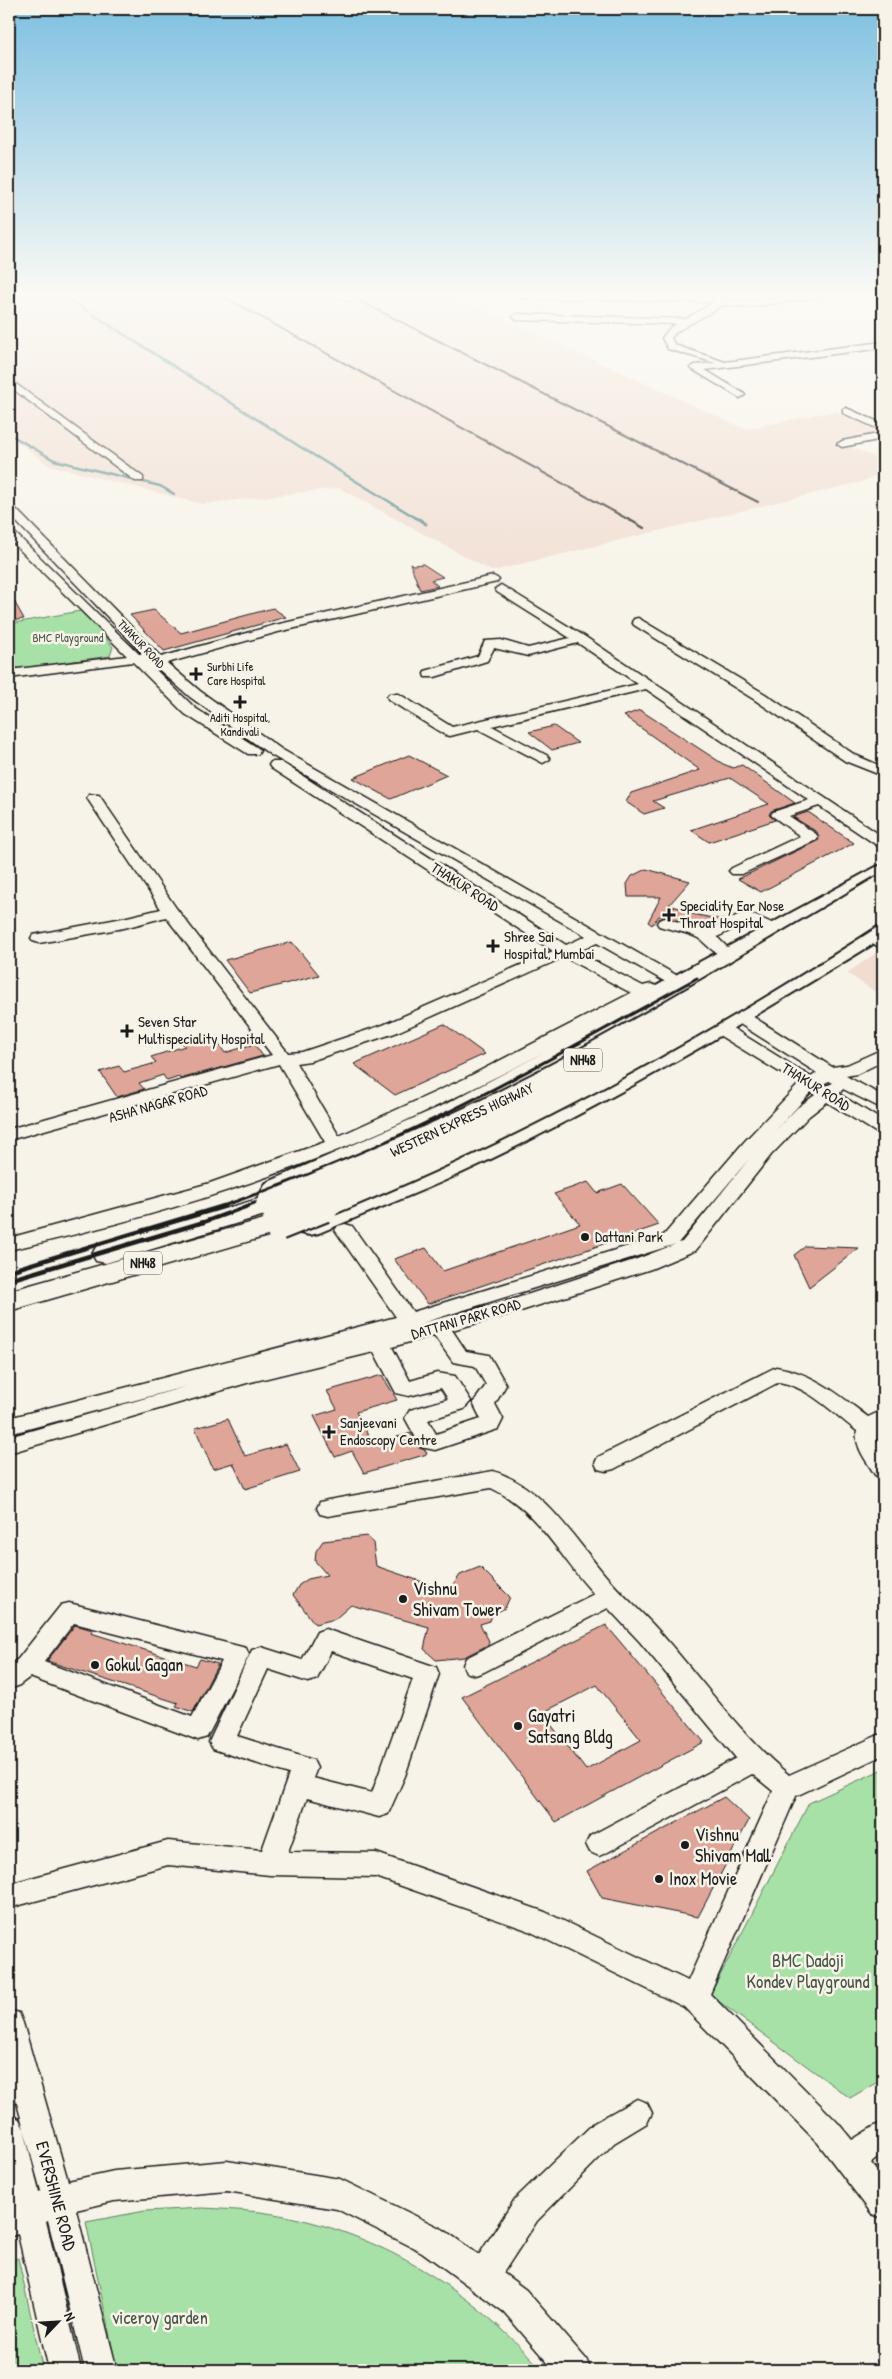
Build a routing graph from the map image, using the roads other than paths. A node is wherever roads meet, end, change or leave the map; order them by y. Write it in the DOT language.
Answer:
graph roads {
  1 [pos="39,404"];
  2 [pos="846,411"];
  3 [pos="883,428"];
  4 [pos="883,436"];
  5 [pos="842,444"];
  6 [pos="139,478"];
  7 [pos="9,508"];
  8 [pos="9,533"];
  9 [pos="497,585"];
  10 [pos="96,598"];
  11 [pos="78,600"];
  12 [pos="638,622"];
  13 [pos="580,639"];
  14 [pos="147,661"];
  15 [pos="9,674"];
  16 [pos="430,674"];
  17 [pos="648,685"];
  18 [pos="394,697"];
  19 [pos="482,726"];
  20 [pos="543,759"];
  21 [pos="298,772"];
  22 [pos="883,772"];
  23 [pos="94,798"];
  24 [pos="820,801"];
  25 [pos="883,843"];
  26 [pos="883,864"];
  27 [pos="737,871"];
  28 [pos="883,871"];
  29 [pos="510,886"];
  30 [pos="883,887"];
  31 [pos="484,899"];
  32 [pos="883,907"];
  33 [pos="170,911"];
  34 [pos="664,923"];
  35 [pos="768,927"];
  36 [pos="706,936"];
  37 [pos="879,936"];
  38 [pos="597,937"];
  39 [pos="39,938"];
  40 [pos="564,951"];
  41 [pos="723,951"];
  42 [pos="674,981"];
  43 [pos="648,996"];
  44 [pos="740,1015"];
  45 [pos="720,1028"];
  46 [pos="883,1054"];
  47 [pos="292,1061"];
  48 [pos="841,1075"];
  49 [pos="819,1089"];
  50 [pos="883,1104"];
  51 [pos="883,1129"];
  52 [pos="9,1134"];
  53 [pos="335,1144"];
  54 [pos="9,1146"];
  55 [pos="273,1214"];
  56 [pos="345,1230"];
  57 [pos="9,1244"];
  58 [pos="9,1284"];
  59 [pos="511,1298"];
  60 [pos="9,1301"];
  61 [pos="413,1326"];
  62 [pos="438,1326"];
  63 [pos="380,1343"];
  64 [pos="242,1370"];
  65 [pos="131,1403"];
  66 [pos="875,1423"];
  67 [pos="9,1426"];
  68 [pos="9,1444"];
  69 [pos="606,1463"];
  70 [pos="883,1469"];
  71 [pos="328,1508"];
  72 [pos="611,1596"];
  73 [pos="475,1665"];
  74 [pos="18,1672"];
  75 [pos="883,1744"];
  76 [pos="754,1761"];
  77 [pos="298,1786"];
  78 [pos="787,1788"];
  79 [pos="599,1844"];
  80 [pos="270,1863"];
  81 [pos="9,1896"];
  82 [pos="694,1998"];
  83 [pos="9,2023"];
  84 [pos="637,2113"];
  85 [pos="9,2129"];
  86 [pos="883,2137"];
  87 [pos="850,2160"];
  88 [pos="58,2199"];
  89 [pos="883,2203"];
  90 [pos="19,2217"];
  91 [pos="482,2277"];
  92 [pos="65,2370"];
  93 [pos="101,2370"];
  94 [pos="575,2370"];
  1 -- 6 [label="street"];
  2 -- 3 [label="street"];
  4 -- 5 [label="street"];
  7 -- 10 [label="street, THAKUR ROAD"];
  8 -- 11 [label="street, THAKUR ROAD"];
  9 -- 13 [label="street"];
  9 -- 14 [label="street"];
  10 -- 11 [label="street"];
  10 -- 14 [label="street, THAKUR ROAD"];
  11 -- 14 [label="street, THAKUR ROAD"];
  12 -- 22 [label="street"];
  13 -- 16 [label="street"];
  13 -- 17 [label="street"];
  14 -- 15 [label="street"];
  14 -- 21 [label="street, THAKUR ROAD"];
  17 -- 19 [label="street"];
  17 -- 24 [label="street"];
  18 -- 19 [label="street"];
  19 -- 20 [label="street"];
  21 -- 29 [label="street, THAKUR ROAD"];
  21 -- 31 [label="street, THAKUR ROAD"];
  23 -- 33 [label="street"];
  24 -- 25 [label="street"];
  24 -- 27 [label="street"];
  26 -- 35 [label="street"];
  28 -- 42 [label="main road"];
  29 -- 31 [label="street"];
  29 -- 38 [label="street, THAKUR ROAD"];
  30 -- 55 [label="highway, WESTERN EXPRESS HIGHWAY / NH48, bridge"];
  31 -- 40 [label="street, THAKUR ROAD"];
  32 -- 55 [label="highway, WESTERN EXPRESS HIGHWAY / NH48, bridge"];
  33 -- 39 [label="street"];
  33 -- 47 [label="street"];
  34 -- 36 [label="street"];
  35 -- 36 [label="street"];
  35 -- 41 [label="street"];
  36 -- 41 [label="street"];
  37 -- 44 [label="main road"];
  38 -- 40 [label="street, ASHA NAGAR ROAD"];
  38 -- 42 [label="street, THAKUR ROAD"];
  40 -- 43 [label="street, THAKUR ROAD"];
  40 -- 47 [label="street, ASHA NAGAR ROAD"];
  41 -- 42 [label="street"];
  42 -- 43 [label="main road"];
  42 -- 44 [label="street, THAKUR ROAD"];
  43 -- 45 [label="street, THAKUR ROAD"];
  43 -- 53 [label="street"];
  43 -- 55 [label="main road"];
  44 -- 45 [label="main road"];
  44 -- 48 [label="street, THAKUR ROAD"];
  45 -- 49 [label="street, THAKUR ROAD"];
  45 -- 55 [label="main road"];
  46 -- 48 [label="street, DATTANI PARK ROAD"];
  47 -- 52 [label="street, ASHA NAGAR ROAD"];
  47 -- 53 [label="street"];
  47 -- 54 [label="street, ASHA NAGAR ROAD"];
  48 -- 49 [label="street, DATTANI PARK ROAD"];
  48 -- 50 [label="street, THAKUR ROAD"];
  49 -- 51 [label="street, THAKUR ROAD"];
  49 -- 59 [label="street, DATTANI PARK ROAD"];
  53 -- 57 [label="street"];
  55 -- 58 [label="highway, WESTERN EXPRESS HIGHWAY / NH48"];
  55 -- 60 [label="highway, WESTERN EXPRESS HIGHWAY / NH48"];
  56 -- 61 [label="street"];
  59 -- 61 [label="street, DATTANI PARK ROAD"];
  59 -- 62 [label="street, DATTANI PARK ROAD"];
  61 -- 62 [label="street, DATTANI PARK ROAD"];
  61 -- 63 [label="street, DATTANI PARK ROAD"];
  61 -- 64 [label="street, DATTANI PARK ROAD"];
  62 -- 63 [label="street"];
  63 -- 64 [label="street, DATTANI PARK ROAD"];
  64 -- 65 [label="street, DATTANI PARK ROAD"];
  65 -- 67 [label="street, DATTANI PARK ROAD"];
  65 -- 68 [label="street, DATTANI PARK ROAD"];
  66 -- 69 [label="street"];
  66 -- 70 [label="street"];
  71 -- 72 [label="street"];
  72 -- 73 [label="street"];
  72 -- 76 [label="street"];
  74 -- 74 [label="street"];
  75 -- 78 [label="street"];
  76 -- 78 [label="street"];
  76 -- 79 [label="street"];
  77 -- 77 [label="street"];
  77 -- 80 [label="street"];
  78 -- 82 [label="street"];
  80 -- 81 [label="street"];
  80 -- 82 [label="street"];
  82 -- 87 [label="street"];
  83 -- 88 [label="street, EVERSHINE ROAD"];
  84 -- 91 [label="street"];
  85 -- 90 [label="street, EVERSHINE ROAD"];
  86 -- 87 [label="street"];
  87 -- 89 [label="street"];
  88 -- 90 [label="street"];
  88 -- 91 [label="street"];
  88 -- 93 [label="street, EVERSHINE ROAD"];
  90 -- 92 [label="street, EVERSHINE ROAD"];
  91 -- 94 [label="street"];
}
